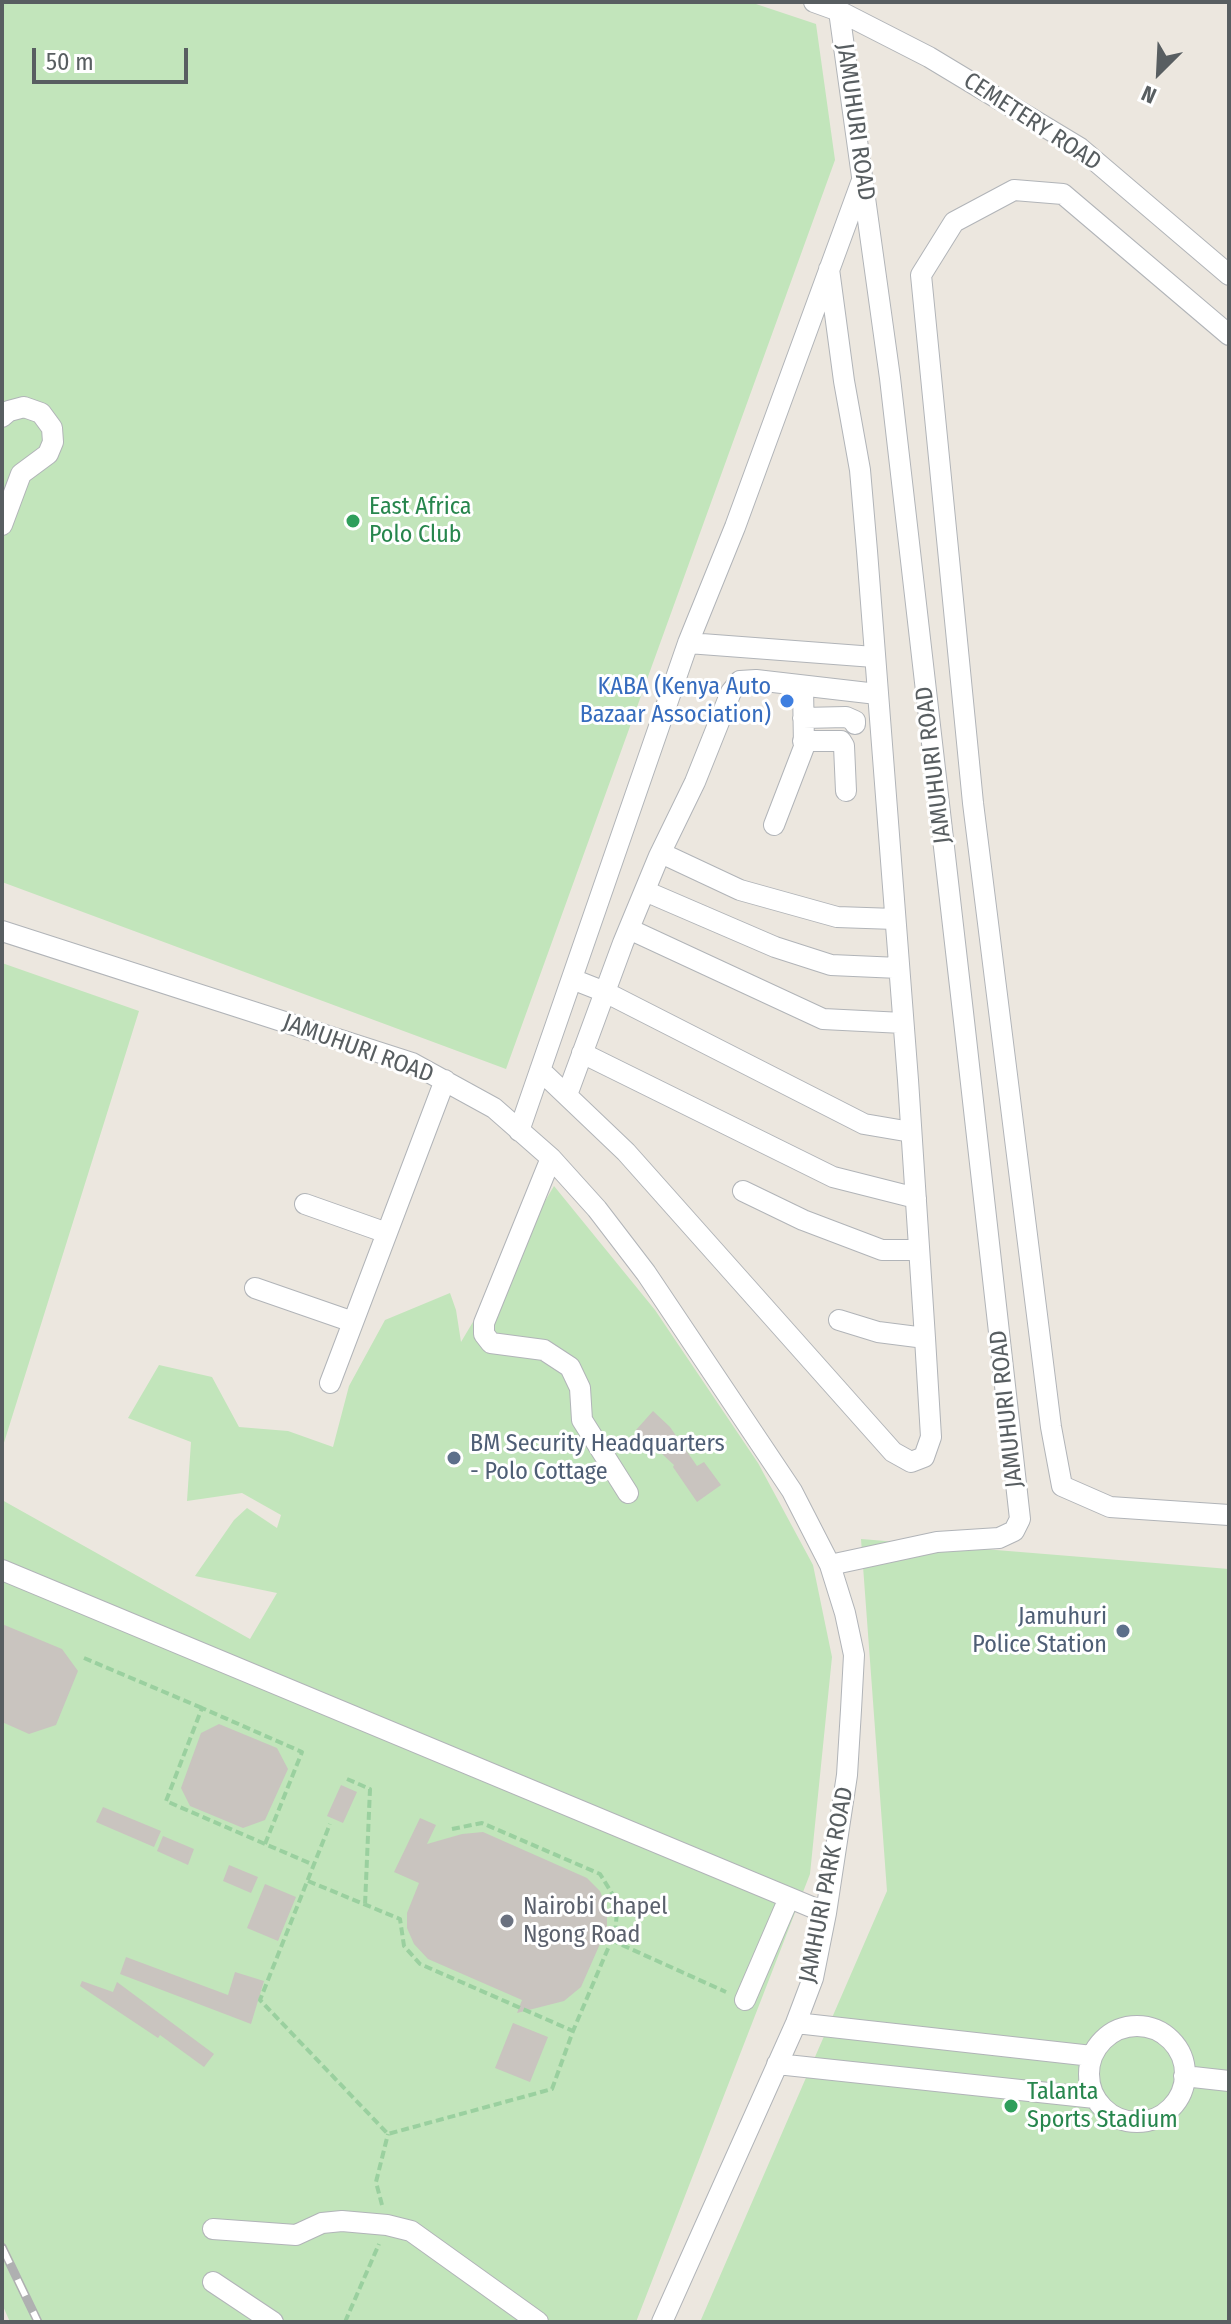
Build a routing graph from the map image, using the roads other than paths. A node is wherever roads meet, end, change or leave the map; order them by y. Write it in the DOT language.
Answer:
graph roads {
  1 [pos="814,2"];
  2 [pos="839,11"];
  3 [pos="863,179"];
  4 [pos="829,269"];
  5 [pos="1229,275"];
  6 [pos="1229,335"];
  7 [pos="2,417"];
  8 [pos="2,525"];
  9 [pos="688,643"];
  10 [pos="874,657"];
  11 [pos="803,686"];
  12 [pos="877,694"];
  13 [pos="803,718"];
  14 [pos="855,724"];
  15 [pos="803,741"];
  16 [pos="846,791"];
  17 [pos="774,825"];
  18 [pos="661,853"];
  19 [pos="645,891"];
  20 [pos="895,919"];
  21 [pos="629,929"];
  22 [pos="2,931"];
  23 [pos="899,968"];
  24 [pos="572,979"];
  25 [pos="605,992"];
  26 [pos="903,1023"];
  27 [pos="582,1053"];
  28 [pos="540,1070"];
  29 [pos="445,1080"];
  30 [pos="567,1095"];
  31 [pos="519,1131"];
  32 [pos="911,1132"];
  33 [pos="551,1158"];
  34 [pos="743,1191"];
  35 [pos="916,1198"];
  36 [pos="305,1204"];
  37 [pos="387,1233"];
  38 [pos="919,1250"];
  39 [pos="255,1288"];
  40 [pos="839,1320"];
  41 [pos="353,1322"];
  42 [pos="925,1338"];
  43 [pos="330,1383"];
  44 [pos="628,1493"];
  45 [pos="1229,1515"];
  46 [pos="830,1565"];
  47 [pos="2,1570"];
  48 [pos="789,1898"];
  49 [pos="826,1913"];
  50 [pos="745,2000"];
  51 [pos="796,2023"];
  52 [pos="1092,2056"];
  53 [pos="777,2064"];
  54 [pos="1184,2076"];
  55 [pos="1229,2081"];
  56 [pos="1095,2098"];
  57 [pos="213,2229"];
  58 [pos="213,2282"];
  59 [pos="264,2320"];
  60 [pos="538,2322"];
  61 [pos="662,2322"];
  1 -- 2 [label="street, CEMETERY ROAD"];
  2 -- 3 [label="street, JAMUHURI ROAD"];
  2 -- 5 [label="street, CEMETERY ROAD"];
  3 -- 4 [label="street"];
  3 -- 46 [label="street, JAMUHURI ROAD"];
  4 -- 9 [label="street"];
  4 -- 10 [label="street"];
  6 -- 45 [label="street"];
  7 -- 8 [label="street"];
  9 -- 10 [label="street"];
  9 -- 24 [label="street"];
  10 -- 12 [label="street"];
  11 -- 12 [label="street"];
  11 -- 13 [label="street"];
  11 -- 18 [label="street"];
  12 -- 20 [label="street"];
  13 -- 14 [label="street"];
  13 -- 15 [label="street"];
  15 -- 16 [label="street"];
  15 -- 17 [label="street"];
  18 -- 19 [label="street"];
  18 -- 20 [label="street"];
  19 -- 21 [label="street"];
  19 -- 23 [label="street"];
  20 -- 23 [label="street"];
  21 -- 25 [label="street"];
  21 -- 26 [label="street"];
  22 -- 29 [label="street, JAMUHURI ROAD"];
  23 -- 26 [label="street"];
  24 -- 25 [label="street"];
  24 -- 28 [label="street"];
  25 -- 27 [label="street"];
  25 -- 32 [label="street"];
  26 -- 32 [label="street"];
  27 -- 30 [label="street"];
  27 -- 35 [label="street"];
  28 -- 30 [label="street"];
  28 -- 31 [label="street"];
  29 -- 31 [label="street, JAMUHURI ROAD"];
  29 -- 37 [label="street"];
  30 -- 42 [label="street"];
  31 -- 33 [label="street, JAMUHURI ROAD"];
  32 -- 35 [label="street"];
  33 -- 44 [label="street"];
  33 -- 46 [label="street, JAMUHURI ROAD"];
  34 -- 38 [label="street"];
  35 -- 38 [label="street"];
  36 -- 37 [label="street"];
  37 -- 41 [label="street"];
  38 -- 42 [label="street"];
  39 -- 41 [label="street"];
  40 -- 42 [label="street"];
  41 -- 43 [label="street"];
  46 -- 49 [label="street, JAMHURI PARK ROAD"];
  47 -- 48 [label="street"];
  48 -- 49 [label="street"];
  48 -- 50 [label="street"];
  49 -- 51 [label="street, JAMHURI PARK ROAD"];
  51 -- 52 [label="street"];
  51 -- 53 [label="street, JAMHURI PARK ROAD"];
  52 -- 54 [label="street"];
  52 -- 56 [label="street"];
  53 -- 56 [label="street"];
  53 -- 61 [label="street, JAMHURI PARK ROAD"];
  54 -- 55 [label="street"];
  54 -- 56 [label="street"];
  57 -- 60 [label="street"];
  58 -- 59 [label="street"];
}
